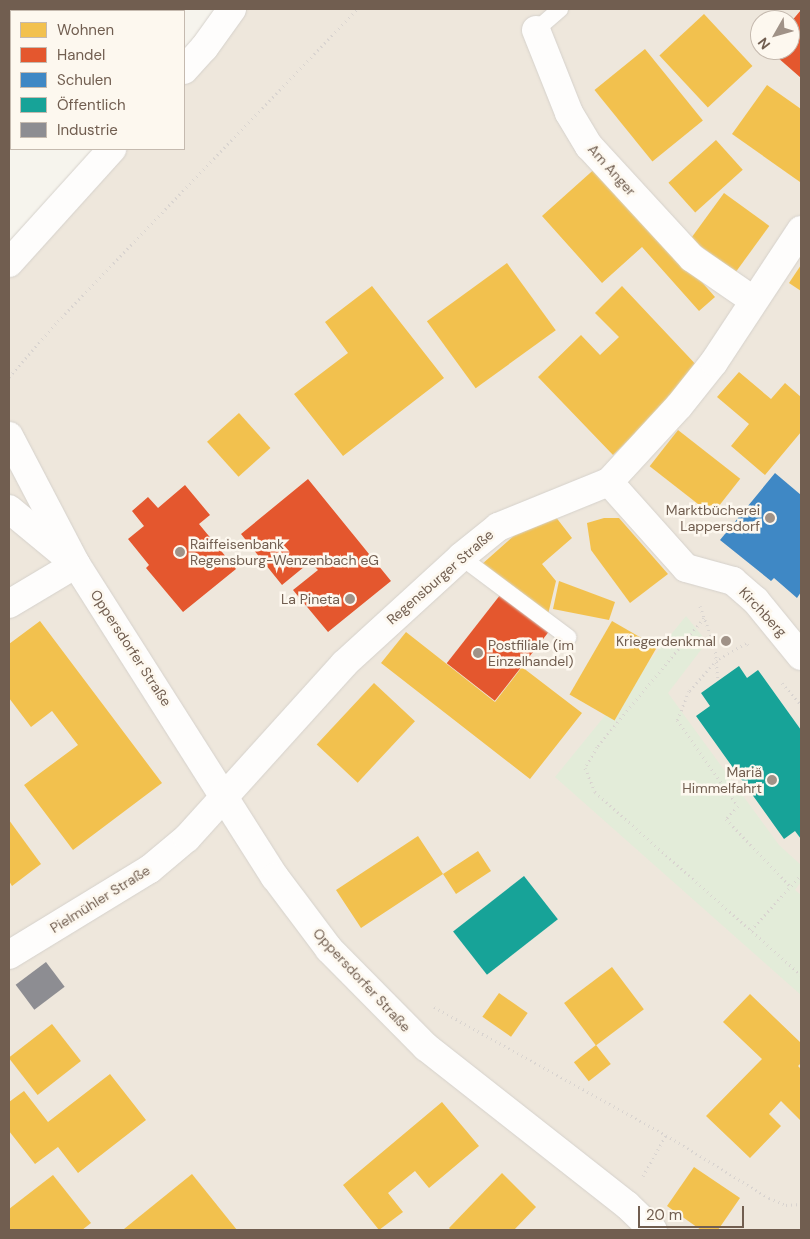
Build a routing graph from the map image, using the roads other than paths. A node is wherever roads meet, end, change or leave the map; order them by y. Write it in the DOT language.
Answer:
graph roads {
  1 [pos="232,9"];
  2 [pos="560,9"];
  3 [pos="536,30"];
  4 [pos="185,69"];
  5 [pos="111,150"];
  6 [pos="801,230"];
  7 [pos="9,263"];
  8 [pos="753,300"];
  9 [pos="9,436"];
  10 [pos="609,482"];
  11 [pos="9,509"];
  12 [pos="461,558"];
  13 [pos="76,564"];
  14 [pos="9,604"];
  15 [pos="568,638"];
  16 [pos="801,656"];
  17 [pos="225,796"];
  18 [pos="187,838"];
  19 [pos="9,955"];
  20 [pos="653,1230"];
  1 -- 4 [label="street"];
  2 -- 3 [label="lane, Am Anger"];
  3 -- 8 [label="street, Am Anger"];
  5 -- 7 [label="street"];
  6 -- 8 [label="street, Regensburger Straße"];
  8 -- 10 [label="street, Regensburger Straße"];
  9 -- 13 [label="street, Oppersdorfer Straße"];
  10 -- 12 [label="street, Regensburger Straße"];
  10 -- 16 [label="street, Kirchberg"];
  11 -- 13 [label="street, Oppersdorfer Straße"];
  12 -- 15 [label="lane"];
  12 -- 17 [label="street, Regensburger Straße"];
  13 -- 14 [label="street"];
  13 -- 17 [label="street, Oppersdorfer Straße"];
  17 -- 18 [label="street, Regensburger Straße"];
  17 -- 20 [label="street, Oppersdorfer Straße"];
  18 -- 19 [label="street, Pielmühler Straße"];
}
